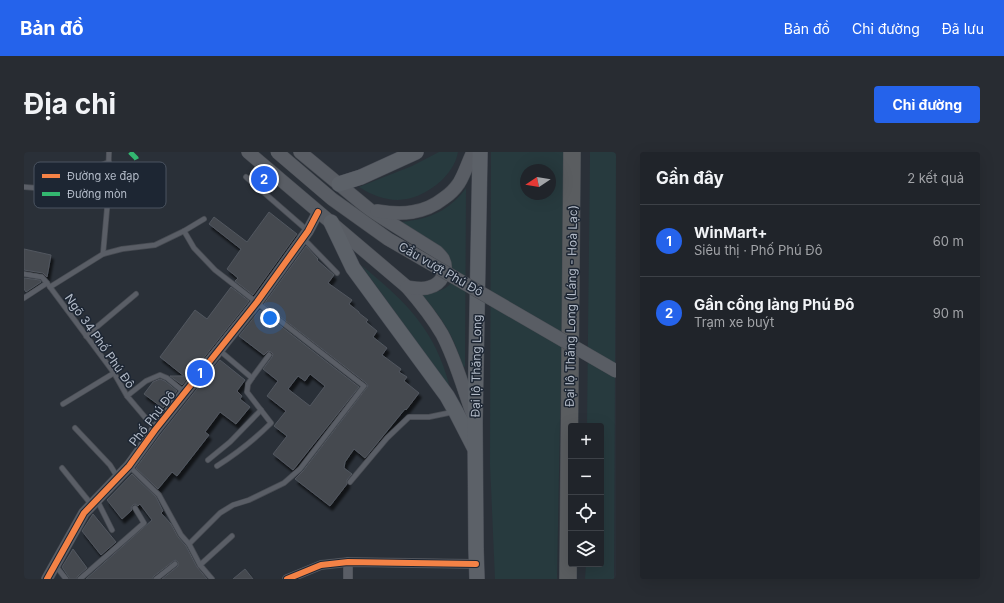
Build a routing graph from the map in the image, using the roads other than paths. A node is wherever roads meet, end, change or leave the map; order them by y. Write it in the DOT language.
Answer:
graph roads {
  1 [pos="109,152"];
  2 [pos="248,152"];
  3 [pos="277,152"];
  4 [pos="300,152"];
  5 [pos="416,152"];
  6 [pos="473,152"];
  7 [pos="480,152"];
  8 [pos="572,152"];
  9 [pos="109,162"];
  10 [pos="246,177"];
  11 [pos="339,184"];
  12 [pos="24,187"];
  13 [pos="34,188"];
  14 [pos="107,208"];
  15 [pos="370,210"];
  16 [pos="318,212"];
  17 [pos="204,219"];
  18 [pos="331,222"];
  19 [pos="184,231"];
  20 [pos="305,235"];
  21 [pos="103,254"];
  22 [pos="337,273"];
  23 [pos="24,274"];
  24 [pos="47,283"];
  25 [pos="50,287"];
  26 [pos="407,287"];
  27 [pos="136,294"];
  28 [pos="24,298"];
  29 [pos="257,302"];
  30 [pos="86,336"];
  31 [pos="219,350"];
  32 [pos="269,355"];
  33 [pos="616,371"];
  34 [pos="114,373"];
  35 [pos="252,378"];
  36 [pos="186,393"];
  37 [pos="127,396"];
  38 [pos="63,404"];
  39 [pos="261,410"];
  40 [pos="456,412"];
  41 [pos="475,422"];
  42 [pos="75,428"];
  43 [pos="155,430"];
  44 [pos="475,449"];
  45 [pos="208,460"];
  46 [pos="129,466"];
  47 [pos="217,466"];
  48 [pos="62,468"];
  49 [pos="118,478"];
  50 [pos="350,482"];
  51 [pos="93,501"];
  52 [pos="135,508"];
  53 [pos="112,530"];
  54 [pos="232,536"];
  55 [pos="189,544"];
  56 [pos="348,562"];
  57 [pos="55,564"];
  58 [pos="175,564"];
  59 [pos="476,564"];
  60 [pos="200,565"];
  61 [pos="48,579"];
  62 [pos="66,579"];
  63 [pos="80,579"];
  64 [pos="156,579"];
  65 [pos="212,579"];
  66 [pos="287,579"];
  67 [pos="348,579"];
  68 [pos="477,579"];
  69 [pos="568,579"];
  1 -- 9 [label="lane"];
  2 -- 16 [label="main road"];
  3 -- 33 [label="main road, Cầu vượt Phú Đô, bridge"];
  4 -- 11 [label="main road"];
  5 -- 11 [label="main road"];
  6 -- 15 [label="main road"];
  7 -- 41 [label="main road, Đại lộ Thăng Long"];
  8 -- 69 [label="highway, Đại lộ Thăng Long (Láng - Hoà Lạc)"];
  10 -- 20 [label="lane"];
  11 -- 15 [label="main road"];
  12 -- 13 [label="lane"];
  14 -- 21 [label="lane"];
  15 -- 26 [label="main road"];
  16 -- 18 [label="main road"];
  16 -- 20 [label="street, Phố Phú Đô"];
  17 -- 19 [label="lane"];
  18 -- 26 [label="main road"];
  18 -- 40 [label="main road"];
  19 -- 21 [label="lane"];
  19 -- 29 [label="lane"];
  20 -- 22 [label="lane"];
  20 -- 29 [label="street, Phố Phú Đô"];
  21 -- 25 [label="lane"];
  23 -- 24 [label="lane, Ngõ 34 Phố Phú Đô"];
  24 -- 25 [label="lane, Ngõ 34 Phố Phú Đô"];
  24 -- 28 [label="lane"];
  25 -- 30 [label="lane, Ngõ 34 Phố Phú Đô"];
  26 -- 41 [label="main road"];
  27 -- 30 [label="lane"];
  29 -- 31 [label="street, Phố Phú Đô"];
  29 -- 55 [label="lane"];
  30 -- 34 [label="lane, Ngõ 34 Phố Phú Đô"];
  31 -- 35 [label="lane"];
  31 -- 36 [label="street, Phố Phú Đô"];
  32 -- 35 [label="lane"];
  34 -- 37 [label="lane, Ngõ 34 Phố Phú Đô"];
  34 -- 38 [label="lane"];
  35 -- 39 [label="lane"];
  36 -- 37 [label="lane"];
  36 -- 43 [label="street, Phố Phú Đô"];
  37 -- 43 [label="lane, Ngõ 34 Phố Phú Đô"];
  39 -- 45 [label="lane"];
  39 -- 47 [label="lane"];
  40 -- 44 [label="main road"];
  40 -- 50 [label="lane"];
  41 -- 44 [label="main road, Đại lộ Thăng Long"];
  42 -- 49 [label="lane"];
  43 -- 46 [label="street, Phố Phú Đô"];
  44 -- 59 [label="main road, Đại lộ Thăng Long"];
  46 -- 49 [label="street, Phố Phú Đô"];
  46 -- 55 [label="lane"];
  48 -- 51 [label="lane"];
  49 -- 51 [label="street, Phố Phú Đô"];
  51 -- 53 [label="lane"];
  51 -- 57 [label="street, Phố Phú Đô"];
  52 -- 63 [label="lane"];
  54 -- 60 [label="lane"];
  55 -- 60 [label="lane"];
  56 -- 59 [label="street"];
  56 -- 66 [label="street"];
  56 -- 67 [label="street"];
  57 -- 61 [label="street, Phố Phú Đô"];
  57 -- 62 [label="lane"];
  58 -- 64 [label="lane"];
  59 -- 68 [label="main road, Đại lộ Thăng Long"];
  60 -- 65 [label="lane"];
}
